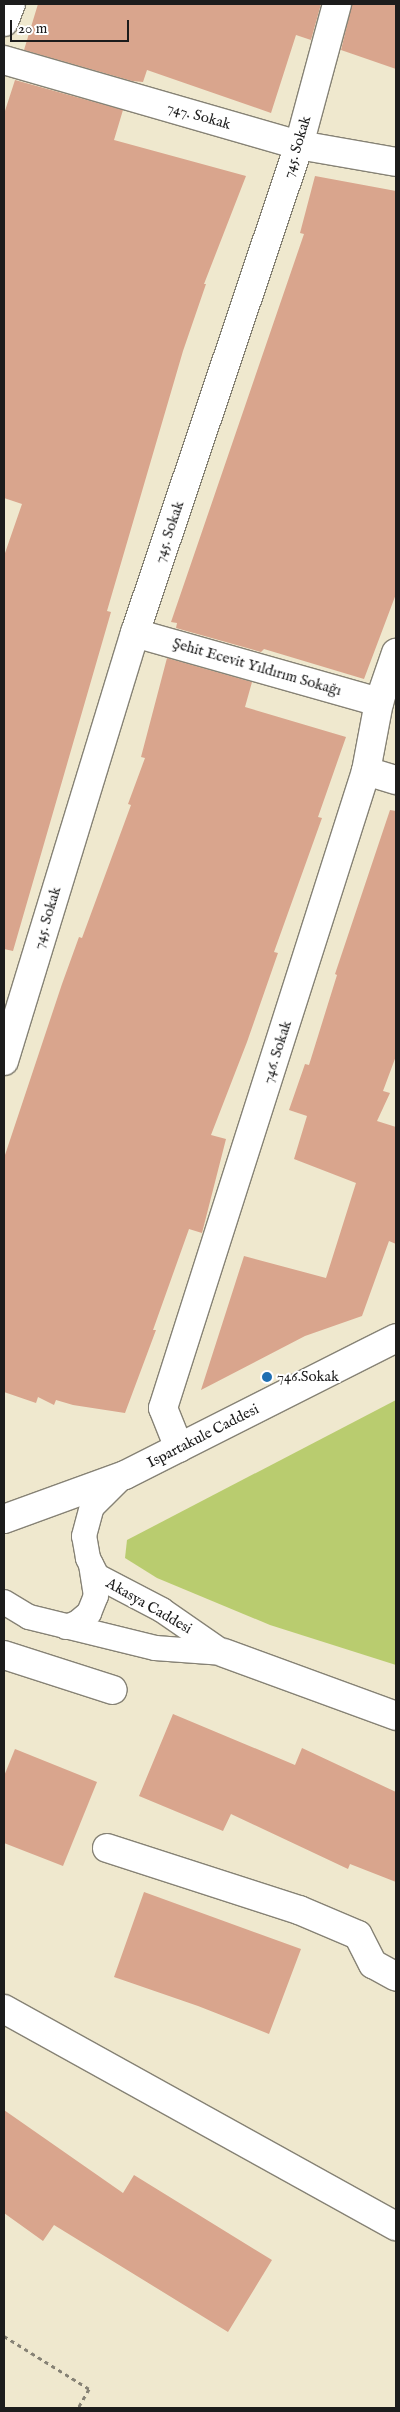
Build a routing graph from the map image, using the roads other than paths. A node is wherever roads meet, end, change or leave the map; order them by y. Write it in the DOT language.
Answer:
graph roads {
  1 [pos="10,4"];
  2 [pos="338,4"];
  3 [pos="4,22"];
  4 [pos="4,60"];
  5 [pos="299,144"];
  6 [pos="396,162"];
  7 [pos="135,633"];
  8 [pos="396,653"];
  9 [pos="379,702"];
  10 [pos="366,771"];
  11 [pos="396,780"];
  12 [pos="4,1061"];
  13 [pos="396,1338"];
  14 [pos="179,1448"];
  15 [pos="125,1474"];
  16 [pos="4,1519"];
  17 [pos="91,1564"];
  18 [pos="4,1602"];
  19 [pos="66,1627"];
  20 [pos="224,1653"];
  21 [pos="4,1655"];
  22 [pos="113,1690"];
  23 [pos="396,1716"];
  24 [pos="107,1848"];
  25 [pos="396,1977"];
  26 [pos="4,2009"];
  27 [pos="396,2226"];
  1 -- 3 [label="street"];
  2 -- 5 [label="street, 745. Sokak"];
  4 -- 5 [label="street, 747. Sokak"];
  5 -- 6 [label="street, 747. Sokak"];
  5 -- 7 [label="street, 745. Sokak"];
  7 -- 9 [label="street, Şehit Ecevit Yıldırım Sokağı"];
  7 -- 12 [label="street, 745. Sokak"];
  8 -- 9 [label="street, 746. Sokak"];
  9 -- 10 [label="street, 746. Sokak"];
  10 -- 11 [label="street"];
  10 -- 14 [label="street, 746. Sokak"];
  13 -- 14 [label="street, Ispartakule Caddesi"];
  14 -- 15 [label="street, Ispartakule Caddesi"];
  15 -- 16 [label="street, Ispartakule Caddesi"];
  15 -- 17 [label="lane, Akasya Caddesi"];
  17 -- 19 [label="lane"];
  17 -- 20 [label="lane, Akasya Caddesi"];
  18 -- 19 [label="lane, Akasya Caddesi"];
  19 -- 20 [label="lane, Akasya Caddesi"];
  20 -- 23 [label="street, Akasya Caddesi"];
  21 -- 22 [label="street"];
  24 -- 25 [label="street"];
  26 -- 27 [label="street"];
}
